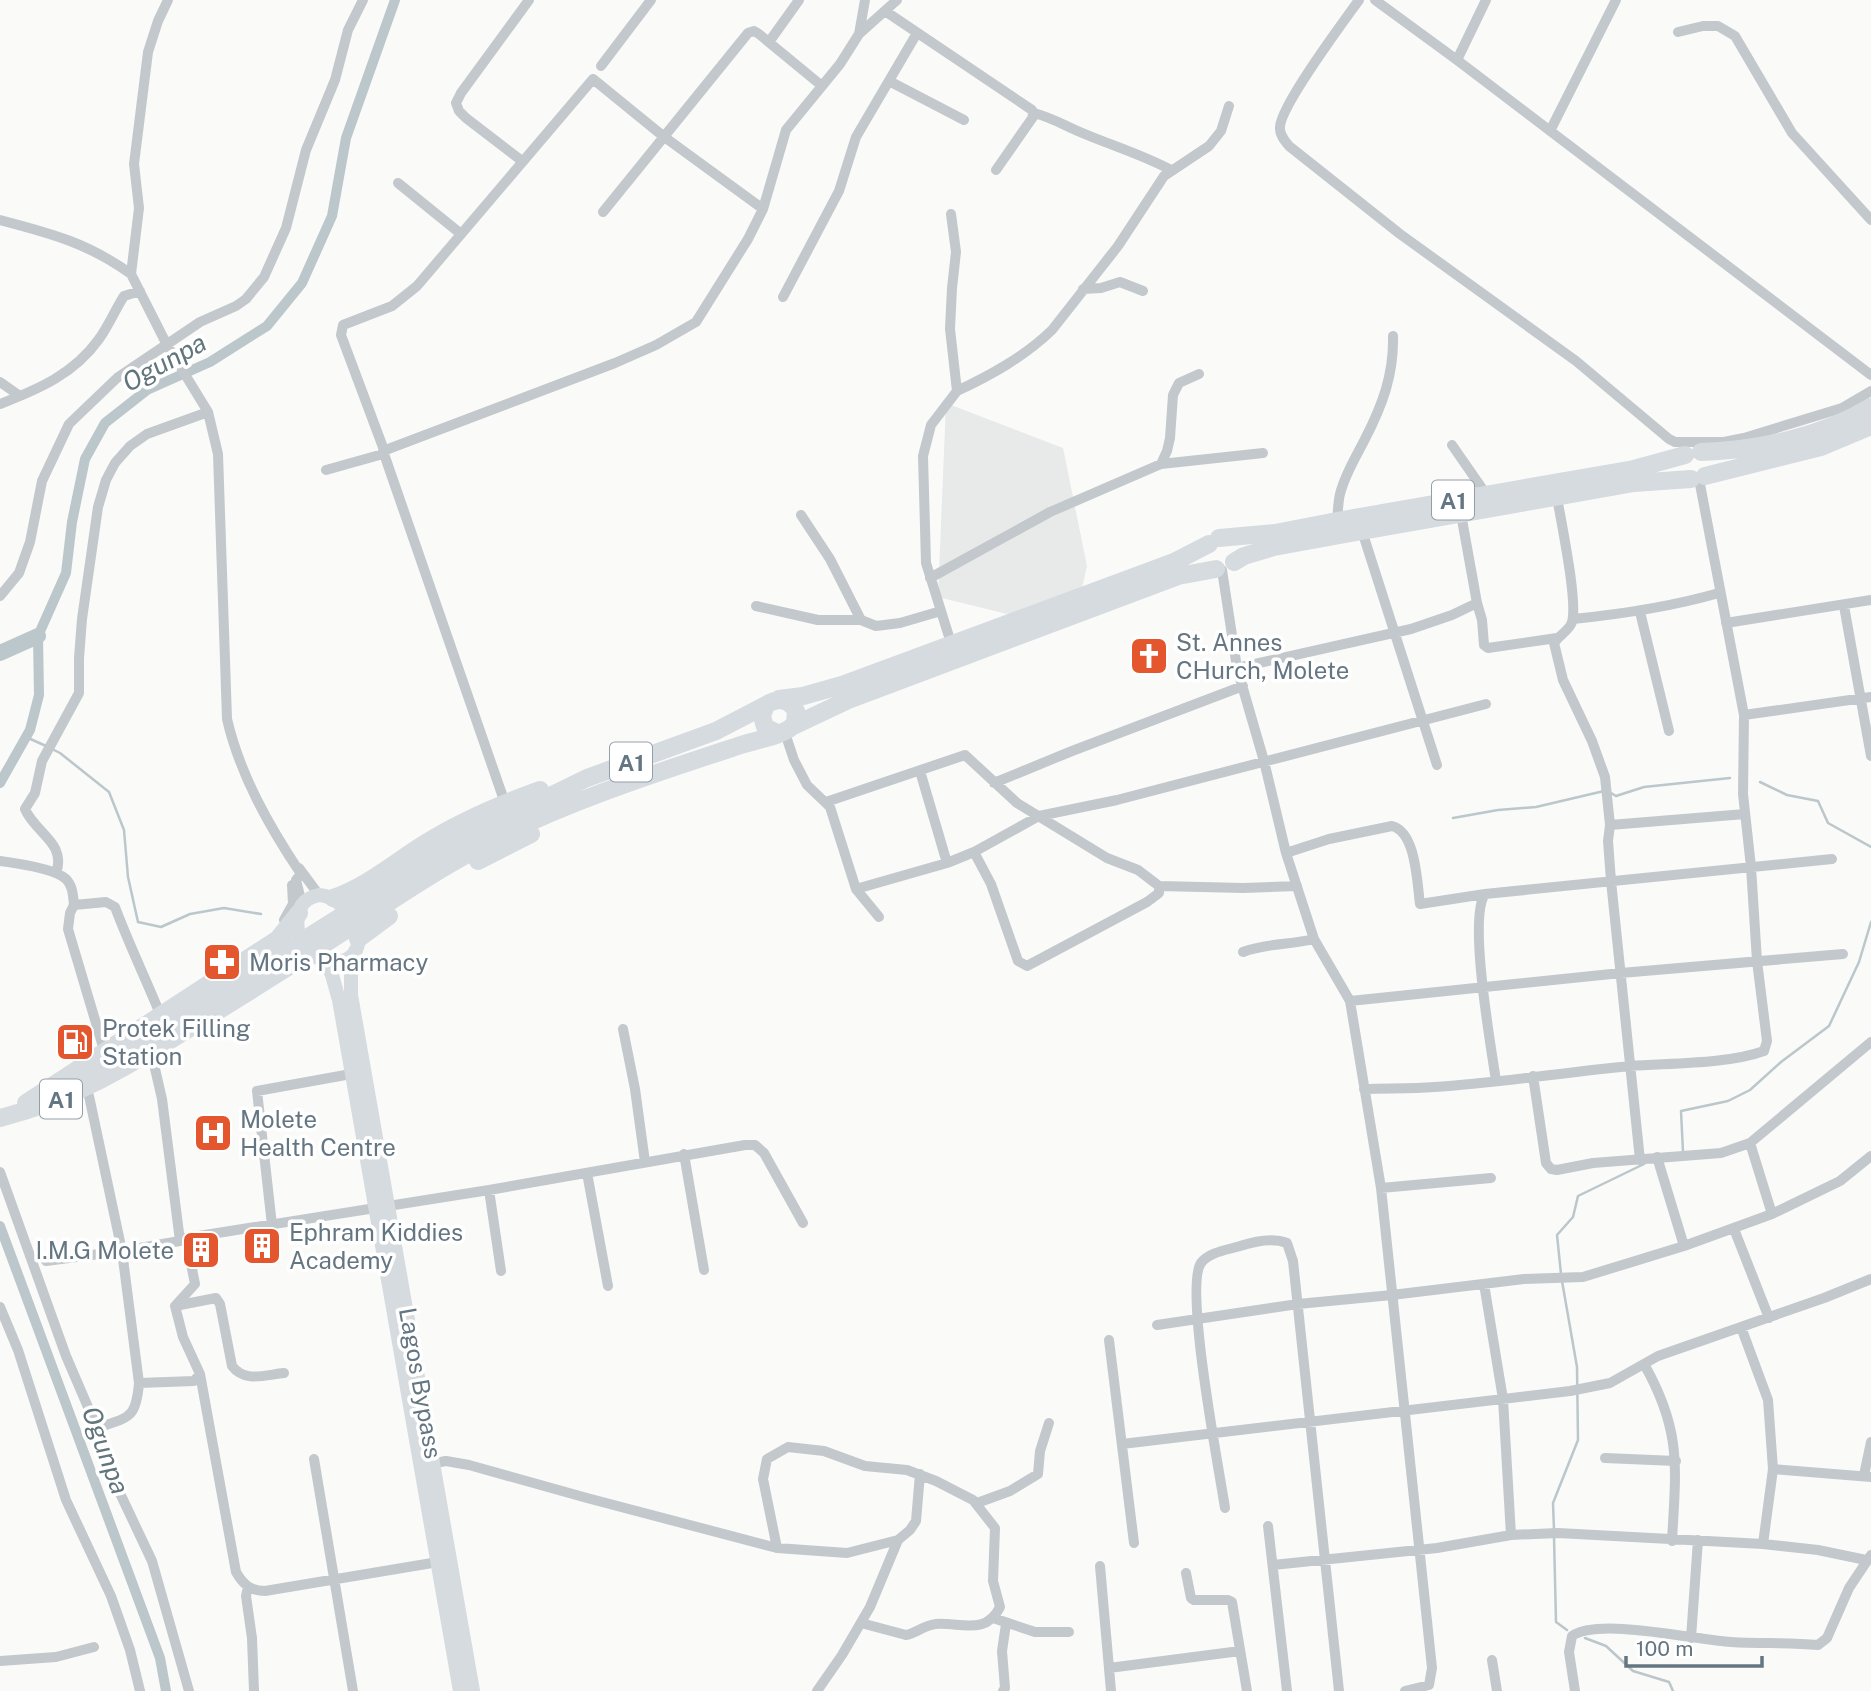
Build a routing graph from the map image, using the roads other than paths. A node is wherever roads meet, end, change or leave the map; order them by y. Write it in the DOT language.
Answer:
graph roads {
  1 [pos="168,0"];
  2 [pos="363,0"];
  3 [pos="529,0"];
  4 [pos="651,0"];
  5 [pos="799,0"];
  6 [pos="865,0"];
  7 [pos="897,0"];
  8 [pos="1359,0"];
  9 [pos="1375,0"];
  10 [pos="1486,0"];
  11 [pos="1616,0"];
  12 [pos="885,11"];
  13 [pos="1678,32"];
  14 [pos="917,33"];
  15 [pos="859,34"];
  16 [pos="769,42"];
  17 [pos="1457,60"];
  18 [pos="601,66"];
  19 [pos="889,80"];
  20 [pos="822,86"];
  21 [pos="1229,106"];
  22 [pos="1034,113"];
  23 [pos="964,120"];
  24 [pos="1550,131"];
  25 [pos="663,136"];
  26 [pos="522,161"];
  27 [pos="996,170"];
  28 [pos="1171,170"];
  29 [pos="398,183"];
  30 [pos="763,209"];
  31 [pos="603,212"];
  32 [pos="951,214"];
  33 [pos="0,219"];
  34 [pos="1871,220"];
  35 [pos="461,234"];
  36 [pos="131,274"];
  37 [pos="1083,289"];
  38 [pos="1143,291"];
  39 [pos="140,292"];
  40 [pos="783,297"];
  41 [pos="1393,337"];
  42 [pos="168,347"];
  43 [pos="1199,374"];
  44 [pos="1871,374"];
  45 [pos="0,382"];
  46 [pos="957,391"];
  47 [pos="1871,391"];
  48 [pos="20,396"];
  49 [pos="0,404"];
  50 [pos="1871,407"];
  51 [pos="208,412"];
  52 [pos="1871,426"];
  53 [pos="1452,445"];
  54 [pos="384,452"];
  55 [pos="1262,453"];
  56 [pos="1693,454"];
  57 [pos="1161,464"];
  58 [pos="326,470"];
  59 [pos="1699,478"];
  60 [pos="1486,494"];
  61 [pos="1557,497"];
  62 [pos="1461,514"];
  63 [pos="801,515"];
  64 [pos="1337,521"];
  65 [pos="1362,531"];
  66 [pos="1214,541"];
  67 [pos="1224,567"];
  68 [pos="930,578"];
  69 [pos="1719,593"];
  70 [pos="0,596"];
  71 [pos="1871,600"];
  72 [pos="1477,603"];
  73 [pos="756,606"];
  74 [pos="1844,606"];
  75 [pos="941,611"];
  76 [pos="1640,612"];
  77 [pos="1573,619"];
  78 [pos="861,620"];
  79 [pos="1726,623"];
  80 [pos="1396,632"];
  81 [pos="1557,638"];
  82 [pos="951,643"];
  83 [pos="1237,667"];
  84 [pos="1243,686"];
  85 [pos="1871,697"];
  86 [pos="1859,699"];
  87 [pos="773,702"];
  88 [pos="1486,704"];
  89 [pos="1744,715"];
  90 [pos="1423,720"];
  91 [pos="785,731"];
  92 [pos="1669,731"];
  93 [pos="1871,755"];
  94 [pos="1264,761"];
  95 [pos="1437,765"];
  96 [pos="920,771"];
  97 [pos="587,778"];
  98 [pos="994,783"];
  99 [pos="599,793"];
  100 [pos="827,802"];
  101 [pos="505,803"];
  102 [pos="1745,814"];
  103 [pos="1039,816"];
  104 [pos="1610,825"];
  105 [pos="500,828"];
  106 [pos="974,852"];
  107 [pos="1286,853"];
  108 [pos="288,854"];
  109 [pos="1832,859"];
  110 [pos="0,861"];
  111 [pos="947,863"];
  112 [pos="1751,867"];
  113 [pos="56,873"];
  114 [pos="301,874"];
  115 [pos="1611,881"];
  116 [pos="1159,886"];
  117 [pos="1297,886"];
  118 [pos="856,889"];
  119 [pos="1485,894"];
  120 [pos="326,897"];
  121 [pos="74,905"];
  122 [pos="300,909"];
  123 [pos="879,917"];
  124 [pos="1314,939"];
  125 [pos="356,945"];
  126 [pos="1243,952"];
  127 [pos="1843,954"];
  128 [pos="324,961"];
  129 [pos="1756,961"];
  130 [pos="1621,973"];
  131 [pos="213,981"];
  132 [pos="1484,987"];
  133 [pos="1350,1001"];
  134 [pos="158,1009"];
  135 [pos="623,1028"];
  136 [pos="1871,1042"];
  137 [pos="110,1057"];
  138 [pos="153,1060"];
  139 [pos="1629,1066"];
  140 [pos="351,1074"];
  141 [pos="1532,1076"];
  142 [pos="1496,1081"];
  143 [pos="1364,1089"];
  144 [pos="89,1096"];
  145 [pos="27,1107"];
  146 [pos="0,1110"];
  147 [pos="0,1118"];
  148 [pos="1750,1143"];
  149 [pos="684,1154"];
  150 [pos="1871,1156"];
  151 [pos="1657,1157"];
  152 [pos="1640,1160"];
  153 [pos="645,1162"];
  154 [pos="0,1172"];
  155 [pos="587,1173"];
  156 [pos="1491,1178"];
  157 [pos="1381,1188"];
  158 [pos="489,1190"];
  159 [pos="382,1206"];
  160 [pos="1772,1214"];
  161 [pos="803,1223"];
  162 [pos="272,1225"];
  163 [pos="1734,1229"];
  164 [pos="183,1239"];
  165 [pos="1684,1246"];
  166 [pos="122,1251"];
  167 [pos="46,1261"];
  168 [pos="501,1270"];
  169 [pos="705,1270"];
  170 [pos="1871,1279"];
  171 [pos="1484,1283"];
  172 [pos="608,1286"];
  173 [pos="1392,1295"];
  174 [pos="1298,1304"];
  175 [pos="175,1306"];
  176 [pos="0,1308"];
  177 [pos="1196,1317"];
  178 [pos="1769,1318"];
  179 [pos="1157,1325"];
  180 [pos="1741,1327"];
  181 [pos="1109,1340"];
  182 [pos="1644,1364"];
  183 [pos="284,1373"];
  184 [pos="200,1374"];
  185 [pos="139,1382"];
  186 [pos="1503,1399"];
  187 [pos="1406,1410"];
  188 [pos="1311,1422"];
  189 [pos="1049,1423"];
  190 [pos="97,1428"];
  191 [pos="1213,1432"];
  192 [pos="1871,1442"];
  193 [pos="1122,1444"];
  194 [pos="1605,1458"];
  195 [pos="314,1459"];
  196 [pos="1676,1461"];
  197 [pos="435,1463"];
  198 [pos="1773,1469"];
  199 [pos="920,1474"];
  200 [pos="1867,1476"];
  201 [pos="977,1503"];
  202 [pos="1225,1508"];
  203 [pos="1268,1526"];
  204 [pos="1511,1535"];
  205 [pos="898,1540"];
  206 [pos="1698,1540"];
  207 [pos="1672,1541"];
  208 [pos="1134,1543"];
  209 [pos="1763,1544"];
  210 [pos="777,1548"];
  211 [pos="1420,1550"];
  212 [pos="1868,1558"];
  213 [pos="1326,1560"];
  214 [pos="438,1562"];
  215 [pos="1273,1564"];
  216 [pos="1100,1566"];
  217 [pos="1186,1573"];
  218 [pos="334,1579"];
  219 [pos="248,1587"];
  220 [pos="993,1618"];
  221 [pos="861,1623"];
  222 [pos="1006,1624"];
  223 [pos="1069,1632"];
  224 [pos="1691,1638"];
  225 [pos="94,1647"];
  226 [pos="1240,1651"];
  227 [pos="1492,1660"];
  228 [pos="0,1661"];
  229 [pos="1109,1668"];
  230 [pos="140,1691"];
  231 [pos="189,1691"];
  232 [pos="254,1691"];
  233 [pos="353,1691"];
  234 [pos="460,1691"];
  235 [pos="474,1691"];
  236 [pos="817,1691"];
  237 [pos="1003,1691"];
  238 [pos="1111,1691"];
  239 [pos="1247,1691"];
  240 [pos="1286,1691"];
  241 [pos="1339,1691"];
  242 [pos="1405,1691"];
  243 [pos="1497,1691"];
  244 [pos="1575,1691"];
  1 -- 36 [label="street"];
  2 -- 42 [label="street"];
  3 -- 26 [label="street"];
  4 -- 18 [label="street"];
  5 -- 16 [label="street"];
  6 -- 15 [label="street"];
  7 -- 12 [label="street"];
  8 -- 47 [label="street"];
  9 -- 17 [label="street"];
  10 -- 17 [label="street"];
  11 -- 24 [label="street"];
  12 -- 14 [label="street"];
  12 -- 15 [label="street"];
  13 -- 34 [label="street"];
  14 -- 19 [label="street"];
  14 -- 22 [label="street"];
  15 -- 20 [label="street"];
  16 -- 20 [label="street"];
  16 -- 25 [label="street"];
  17 -- 24 [label="street"];
  19 -- 23 [label="street"];
  19 -- 40 [label="street"];
  20 -- 30 [label="street"];
  21 -- 28 [label="street"];
  22 -- 27 [label="street"];
  22 -- 28 [label="street"];
  24 -- 44 [label="street"];
  25 -- 26 [label="street"];
  25 -- 30 [label="street"];
  25 -- 31 [label="street"];
  26 -- 35 [label="street"];
  28 -- 37 [label="street"];
  29 -- 35 [label="street"];
  30 -- 54 [label="street"];
  32 -- 46 [label="street"];
  33 -- 36 [label="street"];
  35 -- 54 [label="street"];
  36 -- 39 [label="street"];
  37 -- 38 [label="street"];
  37 -- 46 [label="street"];
  39 -- 42 [label="street"];
  39 -- 48 [label="street"];
  41 -- 64 [label="street"];
  42 -- 51 [label="street"];
  42 -- 70 [label="street"];
  43 -- 57 [label="street"];
  45 -- 48 [label="street"];
  46 -- 68 [label="street"];
  48 -- 49 [label="street"];
  50 -- 56 [label="highway, A1"];
  51 -- 108 [label="street"];
  51 -- 113 [label="street"];
  52 -- 59 [label="highway, A1"];
  53 -- 60 [label="street"];
  54 -- 58 [label="street"];
  54 -- 101 [label="street"];
  55 -- 57 [label="street"];
  56 -- 59 [label="highway"];
  56 -- 59 [label="highway"];
  56 -- 60 [label="highway, A1"];
  57 -- 68 [label="street"];
  59 -- 61 [label="highway, A1"];
  59 -- 69 [label="street"];
  60 -- 64 [label="highway, A1"];
  61 -- 62 [label="highway, A1"];
  61 -- 77 [label="street"];
  62 -- 65 [label="highway, A1"];
  62 -- 72 [label="street"];
  63 -- 78 [label="street"];
  64 -- 66 [label="highway, A1"];
  65 -- 67 [label="highway, A1"];
  65 -- 80 [label="street"];
  66 -- 67 [label="highway"];
  66 -- 67 [label="highway"];
  66 -- 82 [label="highway, A1"];
  67 -- 83 [label="street"];
  67 -- 91 [label="highway, A1"];
  68 -- 75 [label="street"];
  69 -- 76 [label="street"];
  69 -- 79 [label="street"];
  71 -- 74 [label="street"];
  72 -- 80 [label="street"];
  72 -- 81 [label="street"];
  73 -- 78 [label="street"];
  74 -- 79 [label="street"];
  74 -- 86 [label="street"];
  75 -- 78 [label="street"];
  75 -- 82 [label="street"];
  76 -- 77 [label="street"];
  76 -- 92 [label="street"];
  77 -- 81 [label="street"];
  79 -- 89 [label="street"];
  80 -- 83 [label="street"];
  80 -- 90 [label="street"];
  81 -- 104 [label="street"];
  82 -- 87 [label="highway, A1"];
  83 -- 84 [label="street"];
  84 -- 94 [label="street"];
  84 -- 98 [label="street"];
  85 -- 86 [label="street"];
  86 -- 89 [label="street"];
  86 -- 93 [label="street"];
  87 -- 91 [label="highway"];
  87 -- 91 [label="highway"];
  87 -- 97 [label="highway, A1"];
  88 -- 90 [label="street"];
  89 -- 102 [label="street"];
  90 -- 94 [label="street"];
  90 -- 95 [label="street"];
  91 -- 99 [label="highway, A1"];
  91 -- 100 [label="street"];
  94 -- 103 [label="street"];
  94 -- 107 [label="street"];
  96 -- 98 [label="street"];
  96 -- 100 [label="street"];
  96 -- 111 [label="street"];
  97 -- 101 [label="highway"];
  97 -- 105 [label="highway, A1"];
  98 -- 103 [label="street"];
  99 -- 105 [label="highway, A1"];
  99 -- 125 [label="highway"];
  100 -- 118 [label="street"];
  101 -- 120 [label="highway"];
  102 -- 104 [label="street"];
  102 -- 112 [label="street"];
  103 -- 106 [label="street"];
  103 -- 116 [label="street"];
  104 -- 115 [label="street"];
  105 -- 137 [label="highway, A1"];
  106 -- 111 [label="street"];
  106 -- 116 [label="street"];
  107 -- 117 [label="street"];
  107 -- 119 [label="street"];
  108 -- 114 [label="street"];
  108 -- 120 [label="street"];
  109 -- 112 [label="street"];
  110 -- 113 [label="street"];
  111 -- 118 [label="street"];
  112 -- 115 [label="street"];
  112 -- 129 [label="street"];
  113 -- 121 [label="street"];
  114 -- 122 [label="street"];
  114 -- 131 [label="street"];
  115 -- 119 [label="street"];
  115 -- 130 [label="street"];
  116 -- 117 [label="street"];
  117 -- 124 [label="street"];
  118 -- 123 [label="street"];
  119 -- 132 [label="street"];
  120 -- 122 [label="main road"];
  120 -- 125 [label="main road"];
  121 -- 134 [label="street"];
  121 -- 137 [label="street"];
  122 -- 128 [label="main road"];
  122 -- 131 [label="highway"];
  124 -- 126 [label="street"];
  124 -- 133 [label="street"];
  125 -- 128 [label="main road"];
  125 -- 159 [label="main road, Lagos Bypass"];
  127 -- 129 [label="street"];
  128 -- 138 [label="highway"];
  128 -- 140 [label="main road, Lagos Bypass"];
  129 -- 130 [label="street"];
  129 -- 139 [label="street"];
  130 -- 132 [label="street"];
  130 -- 139 [label="street"];
  131 -- 134 [label="street"];
  131 -- 137 [label="highway"];
  132 -- 133 [label="street"];
  132 -- 142 [label="street"];
  133 -- 143 [label="street"];
  134 -- 137 [label="street"];
  135 -- 153 [label="street"];
  136 -- 148 [label="street"];
  137 -- 145 [label="highway"];
  137 -- 145 [label="highway, A1"];
  138 -- 144 [label="highway"];
  138 -- 164 [label="street"];
  139 -- 141 [label="street"];
  139 -- 152 [label="street"];
  140 -- 159 [label="main road, Lagos Bypass"];
  140 -- 162 [label="street"];
  141 -- 142 [label="street"];
  141 -- 152 [label="street"];
  142 -- 143 [label="street"];
  143 -- 157 [label="street"];
  144 -- 145 [label="highway"];
  144 -- 166 [label="street"];
  145 -- 146 [label="highway, A1"];
  145 -- 147 [label="highway, A1"];
  148 -- 151 [label="street"];
  148 -- 160 [label="street"];
  149 -- 153 [label="street"];
  149 -- 161 [label="street"];
  149 -- 169 [label="street"];
  150 -- 160 [label="street"];
  151 -- 152 [label="street"];
  151 -- 165 [label="street"];
  153 -- 155 [label="street"];
  154 -- 190 [label="street"];
  155 -- 158 [label="street"];
  155 -- 172 [label="street"];
  156 -- 157 [label="street"];
  157 -- 173 [label="street"];
  158 -- 159 [label="street"];
  158 -- 168 [label="street"];
  159 -- 162 [label="street"];
  159 -- 197 [label="main road, Lagos Bypass"];
  159 -- 214 [label="main road, Lagos Bypass"];
  160 -- 163 [label="street"];
  162 -- 164 [label="street"];
  163 -- 165 [label="street"];
  163 -- 178 [label="street"];
  164 -- 166 [label="street"];
  164 -- 175 [label="street"];
  165 -- 171 [label="street"];
  166 -- 167 [label="street"];
  166 -- 185 [label="street"];
  170 -- 178 [label="street"];
  171 -- 173 [label="street"];
  171 -- 186 [label="street"];
  173 -- 174 [label="street"];
  173 -- 187 [label="street"];
  174 -- 177 [label="street"];
  174 -- 177 [label="street"];
  174 -- 188 [label="street"];
  175 -- 183 [label="street"];
  175 -- 184 [label="street"];
  176 -- 230 [label="street"];
  177 -- 179 [label="street"];
  177 -- 191 [label="street"];
  178 -- 180 [label="street"];
  180 -- 182 [label="street"];
  180 -- 198 [label="street"];
  181 -- 193 [label="street"];
  182 -- 186 [label="street"];
  182 -- 196 [label="street"];
  184 -- 185 [label="street"];
  184 -- 219 [label="street"];
  185 -- 190 [label="street"];
  186 -- 187 [label="street"];
  186 -- 204 [label="street"];
  187 -- 188 [label="street"];
  187 -- 211 [label="street"];
  188 -- 191 [label="street"];
  188 -- 213 [label="street"];
  189 -- 201 [label="street"];
  190 -- 231 [label="street"];
  191 -- 193 [label="street"];
  191 -- 202 [label="street"];
  192 -- 200 [label="street"];
  193 -- 208 [label="street"];
  194 -- 196 [label="street"];
  195 -- 218 [label="street"];
  196 -- 207 [label="street"];
  197 -- 210 [label="street"];
  197 -- 235 [label="main road, Lagos Bypass"];
  198 -- 200 [label="street"];
  198 -- 209 [label="street"];
  199 -- 201 [label="street"];
  199 -- 205 [label="street"];
  199 -- 210 [label="street"];
  201 -- 220 [label="street"];
  203 -- 215 [label="street"];
  204 -- 207 [label="street"];
  204 -- 211 [label="street"];
  205 -- 210 [label="street"];
  205 -- 221 [label="street"];
  206 -- 207 [label="street"];
  206 -- 209 [label="street"];
  206 -- 224 [label="street"];
  209 -- 212 [label="street"];
  211 -- 213 [label="street"];
  211 -- 242 [label="street"];
  212 -- 224 [label="street"];
  213 -- 215 [label="street"];
  213 -- 241 [label="street"];
  214 -- 218 [label="street"];
  214 -- 234 [label="main road, Lagos Bypass"];
  215 -- 240 [label="street"];
  216 -- 229 [label="street"];
  217 -- 226 [label="street"];
  218 -- 219 [label="street"];
  218 -- 233 [label="street"];
  219 -- 232 [label="street"];
  220 -- 221 [label="street"];
  220 -- 222 [label="street"];
  221 -- 236 [label="street"];
  222 -- 223 [label="street"];
  222 -- 237 [label="street"];
  224 -- 244 [label="street"];
  225 -- 228 [label="street"];
  226 -- 229 [label="street"];
  226 -- 239 [label="street"];
  227 -- 243 [label="street"];
  229 -- 238 [label="street"];
}
